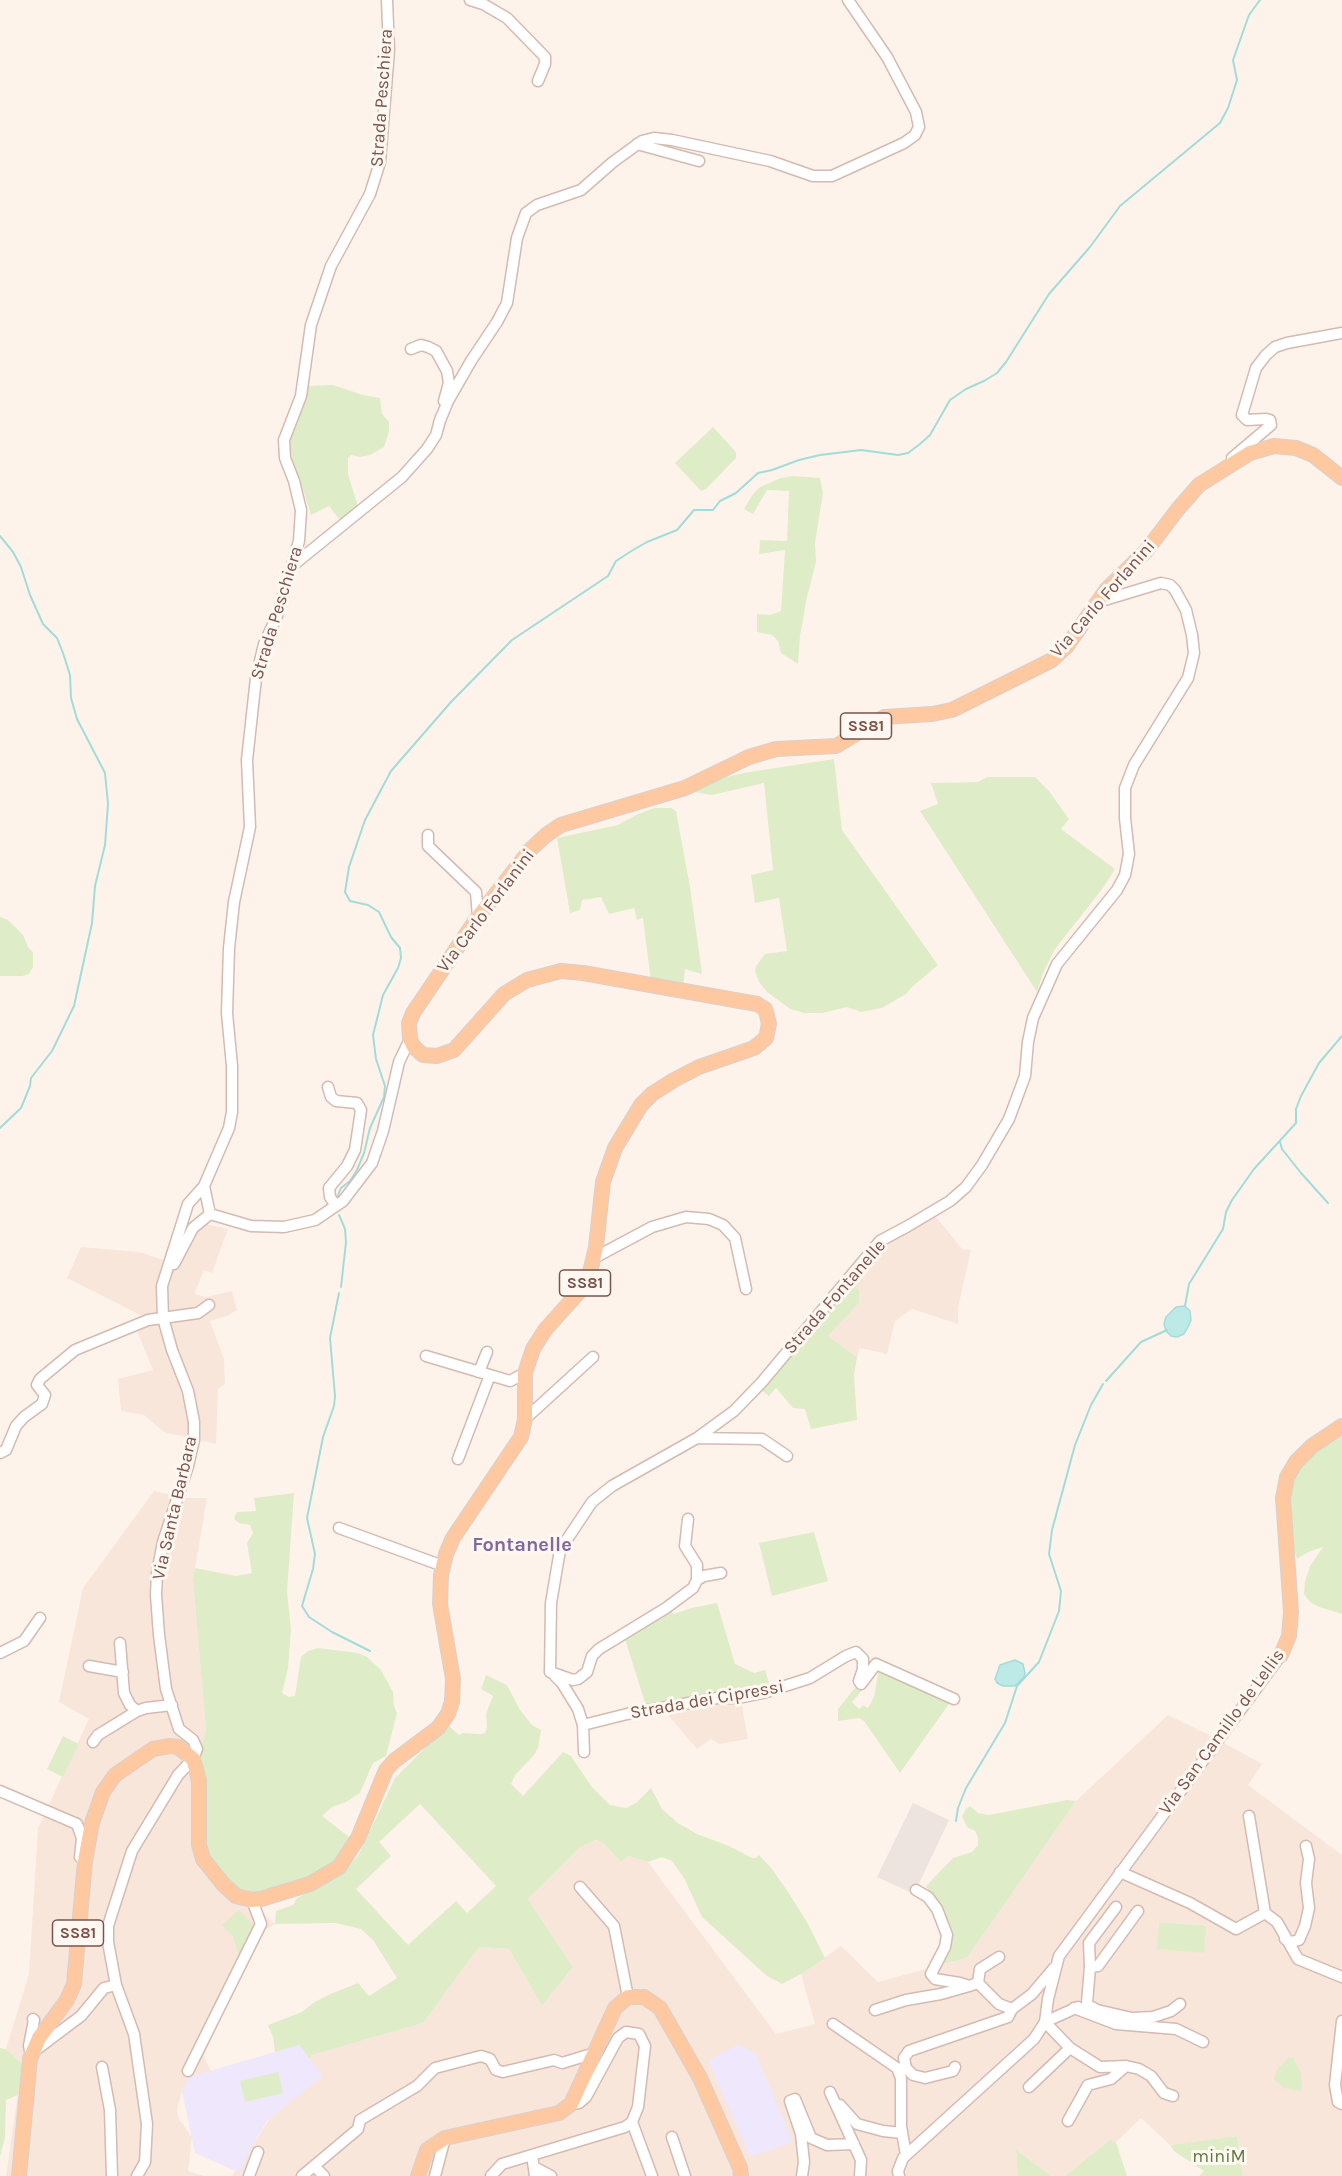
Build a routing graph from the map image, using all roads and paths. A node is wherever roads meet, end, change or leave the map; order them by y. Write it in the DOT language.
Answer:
graph roads {
  1 [pos="387,0"];
  2 [pos="470,0"];
  3 [pos="848,0"];
  4 [pos="538,81"];
  5 [pos="637,144"];
  6 [pos="699,161"];
  7 [pos="1342,333"];
  8 [pos="411,349"];
  9 [pos="439,423"];
  10 [pos="1222,470"];
  11 [pos="1342,478"];
  12 [pos="292,566"];
  13 [pos="1098,602"];
  14 [pos="428,835"];
  15 [pos="478,917"];
  16 [pos="410,1040"];
  17 [pos="328,1086"];
  18 [pos="204,1186"];
  19 [pos="336,1206"];
  20 [pos="210,1214"];
  21 [pos="594,1258"];
  22 [pos="162,1286"];
  23 [pos="746,1289"];
  24 [pos="209,1305"];
  25 [pos="164,1318"];
  26 [pos="487,1352"];
  27 [pos="426,1356"];
  28 [pos="593,1357"];
  29 [pos="484,1373"];
  30 [pos="525,1373"];
  31 [pos="525,1419"];
  32 [pos="1342,1425"];
  33 [pos="698,1438"];
  34 [pos="0,1453"];
  35 [pos="787,1456"];
  36 [pos="458,1459"];
  37 [pos="688,1519"];
  38 [pos="339,1528"];
  39 [pos="443,1566"];
  40 [pos="721,1573"];
  41 [pos="697,1580"];
  42 [pos="40,1618"];
  43 [pos="120,1643"];
  44 [pos="0,1653"];
  45 [pos="1281,1655"];
  46 [pos="89,1666"];
  47 [pos="123,1672"];
  48 [pos="550,1672"];
  49 [pos="954,1699"];
  50 [pos="172,1705"];
  51 [pos="137,1711"];
  52 [pos="583,1725"];
  53 [pos="93,1742"];
  54 [pos="584,1752"];
  55 [pos="193,1759"];
  56 [pos="0,1791"];
  57 [pos="1249,1816"];
  58 [pos="1306,1846"];
  59 [pos="1120,1872"];
  60 [pos="83,1874"];
  61 [pos="580,1887"];
  62 [pos="916,1890"];
  63 [pos="252,1900"];
  64 [pos="1116,1906"];
  65 [pos="1138,1911"];
  66 [pos="1265,1912"];
  67 [pos="1286,1939"];
  68 [pos="999,1957"];
  69 [pos="1057,1966"];
  70 [pos="1090,1967"];
  71 [pos="1342,1977"];
  72 [pos="116,1984"];
  73 [pos="973,1985"];
  74 [pos="1049,1996"];
  75 [pos="628,1997"];
  76 [pos="1028,1997"];
  77 [pos="1087,2003"];
  78 [pos="1180,2004"];
  79 [pos="1074,2008"];
  80 [pos="1012,2009"];
  81 [pos="875,2010"];
  82 [pos="1046,2017"];
  83 [pos="1342,2021"];
  84 [pos="833,2024"];
  85 [pos="1203,2042"];
  86 [pos="1070,2048"];
  87 [pos="30,2051"];
  88 [pos="595,2053"];
  89 [pos="1126,2066"];
  90 [pos="102,2067"];
  91 [pos="954,2067"];
  92 [pos="188,2071"];
  93 [pos="1029,2087"];
  94 [pos="1173,2096"];
  95 [pos="571,2104"];
  96 [pos="1342,2104"];
  97 [pos="1068,2121"];
  98 [pos="632,2122"];
  99 [pos="902,2133"];
  100 [pos="445,2138"];
  101 [pos="672,2138"];
  102 [pos="854,2144"];
  103 [pos="258,2152"];
  104 [pos="532,2155"];
  105 [pos="906,2155"];
  106 [pos="314,2166"];
  107 [pos="534,2172"];
  108 [pos="19,2176"];
  109 [pos="112,2176"];
  110 [pos="137,2176"];
  111 [pos="249,2176"];
  112 [pos="302,2176"];
  113 [pos="324,2176"];
  114 [pos="418,2176"];
  115 [pos="435,2176"];
  116 [pos="491,2176"];
  117 [pos="551,2176"];
  118 [pos="652,2176"];
  119 [pos="685,2176"];
  120 [pos="741,2176"];
  121 [pos="802,2176"];
  122 [pos="860,2176"];
  123 [pos="899,2176"];
  1 -- 12 [label="street, Strada Peschiera"];
  2 -- 4 [label="street"];
  3 -- 5 [label="street"];
  5 -- 6 [label="street"];
  5 -- 9 [label="street"];
  7 -- 10 [label="street"];
  8 -- 9 [label="street"];
  9 -- 12 [label="street"];
  10 -- 11 [label="main road, Via Carlo Forlanini / SS81"];
  10 -- 13 [label="main road, Via Carlo Forlanini / SS81"];
  12 -- 18 [label="street, Strada Peschiera"];
  13 -- 15 [label="main road, Via Carlo Forlanini / SS81"];
  13 -- 33 [label="street, Strada Fontanelle"];
  14 -- 15 [label="street"];
  15 -- 16 [label="main road, Via Carlo Forlanini / SS81"];
  16 -- 19 [label="street"];
  16 -- 21 [label="main road, SS81"];
  17 -- 19 [label="street"];
  18 -- 20 [label="street"];
  18 -- 22 [label="street, Strada Peschiera"];
  19 -- 20 [label="street"];
  20 -- 22 [label="street"];
  21 -- 23 [label="street"];
  21 -- 30 [label="main road, SS81"];
  22 -- 25 [label="street, Via Santa Barbara"];
  24 -- 25 [label="street"];
  25 -- 34 [label="street"];
  25 -- 50 [label="street, Via Santa Barbara"];
  26 -- 29 [label="street"];
  27 -- 29 [label="street"];
  28 -- 31 [label="street"];
  29 -- 30 [label="street"];
  29 -- 36 [label="street"];
  30 -- 31 [label="main road, SS81"];
  31 -- 39 [label="main road, SS81"];
  32 -- 45 [label="main road, Via San Camillo de Lellis"];
  33 -- 35 [label="street"];
  33 -- 48 [label="street, Strada Fontanelle"];
  37 -- 41 [label="street"];
  38 -- 39 [label="street"];
  39 -- 63 [label="main road, SS81"];
  40 -- 41 [label="street"];
  41 -- 48 [label="street"];
  42 -- 44 [label="street"];
  43 -- 47 [label="street"];
  45 -- 59 [label="street, Via San Camillo de Lellis"];
  46 -- 47 [label="street"];
  47 -- 51 [label="street"];
  48 -- 52 [label="street"];
  49 -- 52 [label="street, Strada dei Cipressi"];
  50 -- 51 [label="street"];
  50 -- 55 [label="street, Via Santa Barbara"];
  51 -- 53 [label="street"];
  52 -- 54 [label="street"];
  55 -- 60 [label="main road, SS81"];
  55 -- 63 [label="main road"];
  55 -- 72 [label="street"];
  56 -- 60 [label="street"];
  57 -- 66 [label="street"];
  58 -- 67 [label="street"];
  59 -- 66 [label="street"];
  59 -- 69 [label="street, Via San Camillo de Lellis"];
  60 -- 87 [label="main road, SS81"];
  61 -- 75 [label="street"];
  62 -- 73 [label="street"];
  63 -- 92 [label="street"];
  64 -- 70 [label="street"];
  65 -- 70 [label="street"];
  66 -- 67 [label="street"];
  67 -- 71 [label="street"];
  68 -- 73 [label="street"];
  69 -- 74 [label="street, Via San Camillo de Lellis"];
  69 -- 76 [label="street, Via San Camillo de Lellis"];
  70 -- 77 [label="street"];
  72 -- 87 [label="street"];
  72 -- 110 [label="street"];
  73 -- 80 [label="street"];
  73 -- 81 [label="street"];
  74 -- 76 [label="street"];
  74 -- 82 [label="street, Via San Camillo de Lellis"];
  75 -- 88 [label="main road"];
  75 -- 120 [label="main road"];
  76 -- 80 [label="street, Via San Camillo de Lellis"];
  76 -- 82 [label="street"];
  77 -- 78 [label="street"];
  77 -- 79 [label="street"];
  79 -- 82 [label="street"];
  79 -- 85 [label="street"];
  80 -- 91 [label="street, Via San Camillo de Lellis"];
  82 -- 86 [label="street"];
  82 -- 105 [label="street"];
  83 -- 96 [label="street"];
  84 -- 99 [label="street"];
  86 -- 89 [label="street"];
  86 -- 93 [label="street"];
  87 -- 108 [label="main road, SS81"];
  88 -- 95 [label="main road"];
  88 -- 106 [label="street"];
  89 -- 94 [label="street"];
  89 -- 97 [label="street"];
  90 -- 109 [label="street"];
  95 -- 98 [label="street"];
  95 -- 100 [label="main road"];
  98 -- 104 [label="street"];
  98 -- 118 [label="street"];
  99 -- 102 [label="street"];
  99 -- 105 [label="street"];
  100 -- 114 [label="main road"];
  100 -- 115 [label="street"];
  101 -- 119 [label="street"];
  102 -- 121 [label="street"];
  102 -- 122 [label="street"];
  103 -- 111 [label="street"];
  104 -- 107 [label="street"];
  104 -- 116 [label="street"];
  105 -- 123 [label="street"];
  106 -- 112 [label="street"];
  106 -- 113 [label="street"];
  107 -- 117 [label="street"];
}
